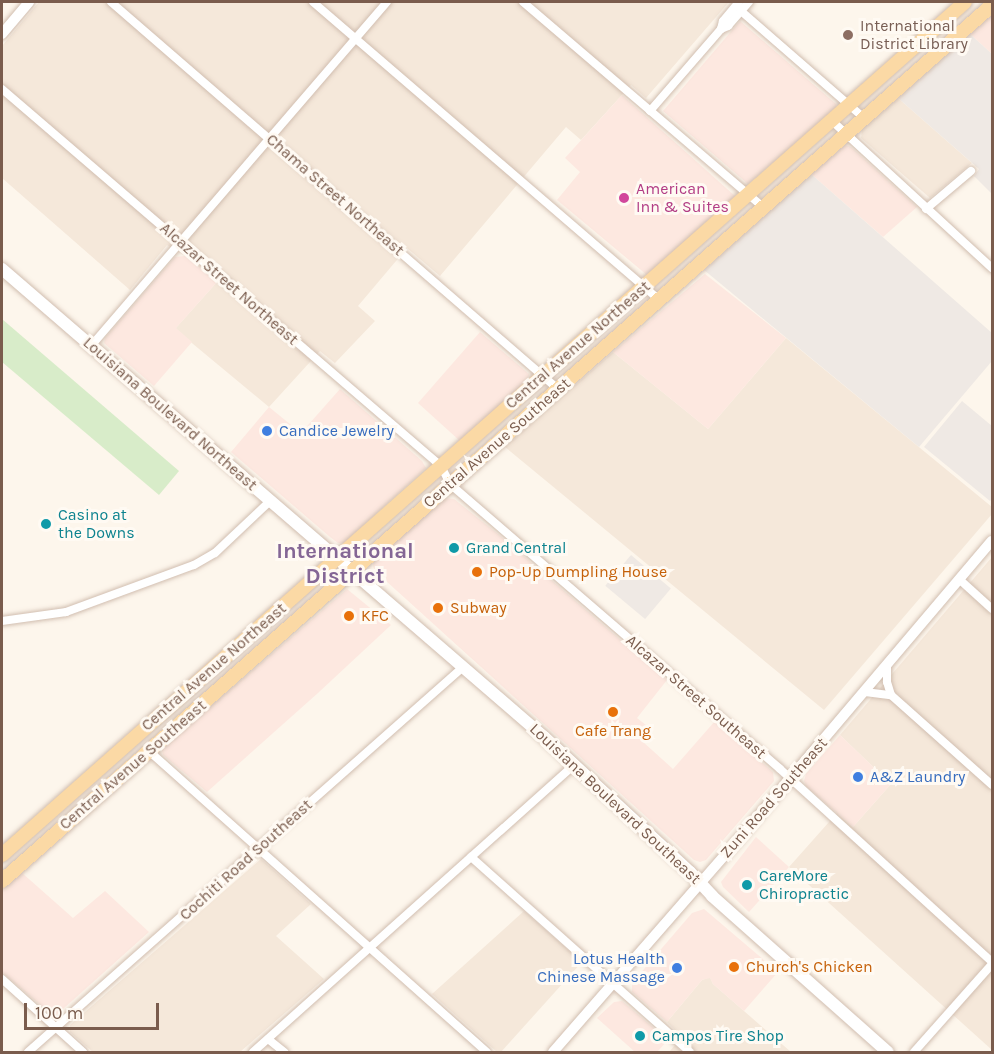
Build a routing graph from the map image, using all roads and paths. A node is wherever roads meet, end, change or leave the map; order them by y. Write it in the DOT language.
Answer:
graph roads {
  1 [pos="29,2"];
  2 [pos="111,2"];
  3 [pos="314,2"];
  4 [pos="387,2"];
  5 [pos="523,2"];
  6 [pos="749,2"];
  7 [pos="965,2"];
  8 [pos="737,5"];
  9 [pos="993,5"];
  10 [pos="2,34"];
  11 [pos="356,38"];
  12 [pos="2,89"];
  13 [pos="848,105"];
  14 [pos="650,111"];
  15 [pos="864,118"];
  16 [pos="831,120"];
  17 [pos="847,134"];
  18 [pos="270,139"];
  19 [pos="971,171"];
  20 [pos="748,194"];
  21 [pos="763,207"];
  22 [pos="926,209"];
  23 [pos="180,242"];
  24 [pos="993,268"];
  25 [pos="2,269"];
  26 [pos="644,287"];
  27 [pos="659,300"];
  28 [pos="91,346"];
  29 [pos="543,375"];
  30 [pos="558,389"];
  31 [pos="441,466"];
  32 [pos="450,484"];
  33 [pos="270,501"];
  34 [pos="993,541"];
  35 [pos="338,559"];
  36 [pos="352,572"];
  37 [pos="960,580"];
  38 [pos="993,609"];
  39 [pos="2,621"];
  40 [pos="887,666"];
  41 [pos="463,667"];
  42 [pos="865,692"];
  43 [pos="891,695"];
  44 [pos="150,752"];
  45 [pos="574,765"];
  46 [pos="790,779"];
  47 [pos="993,785"];
  48 [pos="260,848"];
  49 [pos="2,855"];
  50 [pos="471,857"];
  51 [pos="2,881"];
  52 [pos="701,883"];
  53 [pos="369,947"];
  54 [pos="993,963"];
  55 [pos="2,979"];
  56 [pos="614,985"];
  57 [pos="56,1028"];
  58 [pos="268,1039"];
  59 [pos="28,1053"];
  60 [pos="83,1053"];
  61 [pos="253,1053"];
  62 [pos="284,1053"];
  63 [pos="487,1053"];
  64 [pos="553,1053"];
  65 [pos="690,1053"];
  66 [pos="888,1053"];
  67 [pos="914,1053"];
  1 -- 10 [label="street"];
  2 -- 18 [label="street, Chama Street Northeast"];
  3 -- 11 [label="street"];
  4 -- 11 [label="street"];
  5 -- 14 [label="street"];
  6 -- 8 [label="street"];
  7 -- 13 [label="main road, Central Avenue Northeast"];
  8 -- 13 [label="street"];
  8 -- 14 [label="street"];
  9 -- 15 [label="main road, Central Avenue Southeast"];
  11 -- 18 [label="street"];
  11 -- 26 [label="street"];
  12 -- 23 [label="street, Alcazar Street Northeast"];
  13 -- 15 [label="street"];
  13 -- 16 [label="main road, Central Avenue Northeast"];
  14 -- 20 [label="street"];
  15 -- 17 [label="main road, Central Avenue Southeast"];
  16 -- 17 [label="street"];
  16 -- 20 [label="main road, Central Avenue Northeast"];
  17 -- 21 [label="main road, Central Avenue Southeast"];
  17 -- 22 [label="street"];
  18 -- 23 [label="street"];
  18 -- 29 [label="street, Chama Street Northeast"];
  19 -- 22 [label="street"];
  20 -- 21 [label="street"];
  20 -- 26 [label="main road, Central Avenue Northeast"];
  21 -- 27 [label="main road, Central Avenue Southeast"];
  22 -- 24 [label="street"];
  23 -- 28 [label="street"];
  23 -- 31 [label="street, Alcazar Street Northeast"];
  25 -- 28 [label="main road, Louisiana Boulevard Northeast"];
  26 -- 27 [label="street"];
  26 -- 29 [label="main road, Central Avenue Northeast"];
  27 -- 30 [label="main road, Central Avenue Southeast"];
  28 -- 33 [label="main road, Louisiana Boulevard Northeast"];
  29 -- 30 [label="street, Chama Street Northeast"];
  29 -- 31 [label="main road, Central Avenue Northeast"];
  30 -- 32 [label="main road, Central Avenue Southeast"];
  31 -- 32 [label="street, Alcazar Street Northeast"];
  31 -- 35 [label="main road, Central Avenue Northeast"];
  32 -- 36 [label="main road, Central Avenue Southeast"];
  32 -- 46 [label="street, Alcazar Street Southeast"];
  33 -- 35 [label="main road, Louisiana Boulevard Northeast"];
  33 -- 39 [label="street"];
  34 -- 37 [label="street, Zuni Road Southeast"];
  35 -- 36 [label="main road, Louisiana Boulevard Southeast"];
  35 -- 49 [label="main road, Central Avenue Northeast"];
  36 -- 41 [label="main road, Louisiana Boulevard Southeast"];
  36 -- 44 [label="main road, Central Avenue Southeast"];
  37 -- 38 [label="street"];
  37 -- 40 [label="street, Zuni Road Southeast"];
  40 -- 42 [label="street, Zuni Road Southeast"];
  40 -- 43 [label="street"];
  41 -- 45 [label="main road, Louisiana Boulevard Southeast"];
  41 -- 48 [label="street, Cochiti Road Southeast"];
  42 -- 43 [label="street"];
  42 -- 46 [label="street, Zuni Road Southeast"];
  43 -- 47 [label="street"];
  44 -- 48 [label="street"];
  44 -- 51 [label="main road, Central Avenue Southeast"];
  45 -- 50 [label="street"];
  45 -- 52 [label="main road, Louisiana Boulevard Southeast"];
  46 -- 52 [label="street, Zuni Road Southeast"];
  46 -- 54 [label="street, Alcazar Street Southeast"];
  48 -- 53 [label="street"];
  48 -- 57 [label="street, Cochiti Road Southeast"];
  50 -- 53 [label="street"];
  50 -- 56 [label="street"];
  52 -- 56 [label="street, Zuni Road Southeast"];
  52 -- 66 [label="main road, Louisiana Boulevard Southeast"];
  53 -- 58 [label="street"];
  53 -- 63 [label="street"];
  54 -- 67 [label="street"];
  55 -- 57 [label="street"];
  56 -- 64 [label="street, Zuni Road Southeast"];
  56 -- 65 [label="street"];
  57 -- 59 [label="street, Cochiti Road Southeast"];
  57 -- 60 [label="street"];
  58 -- 61 [label="street"];
  58 -- 62 [label="street"];
}
